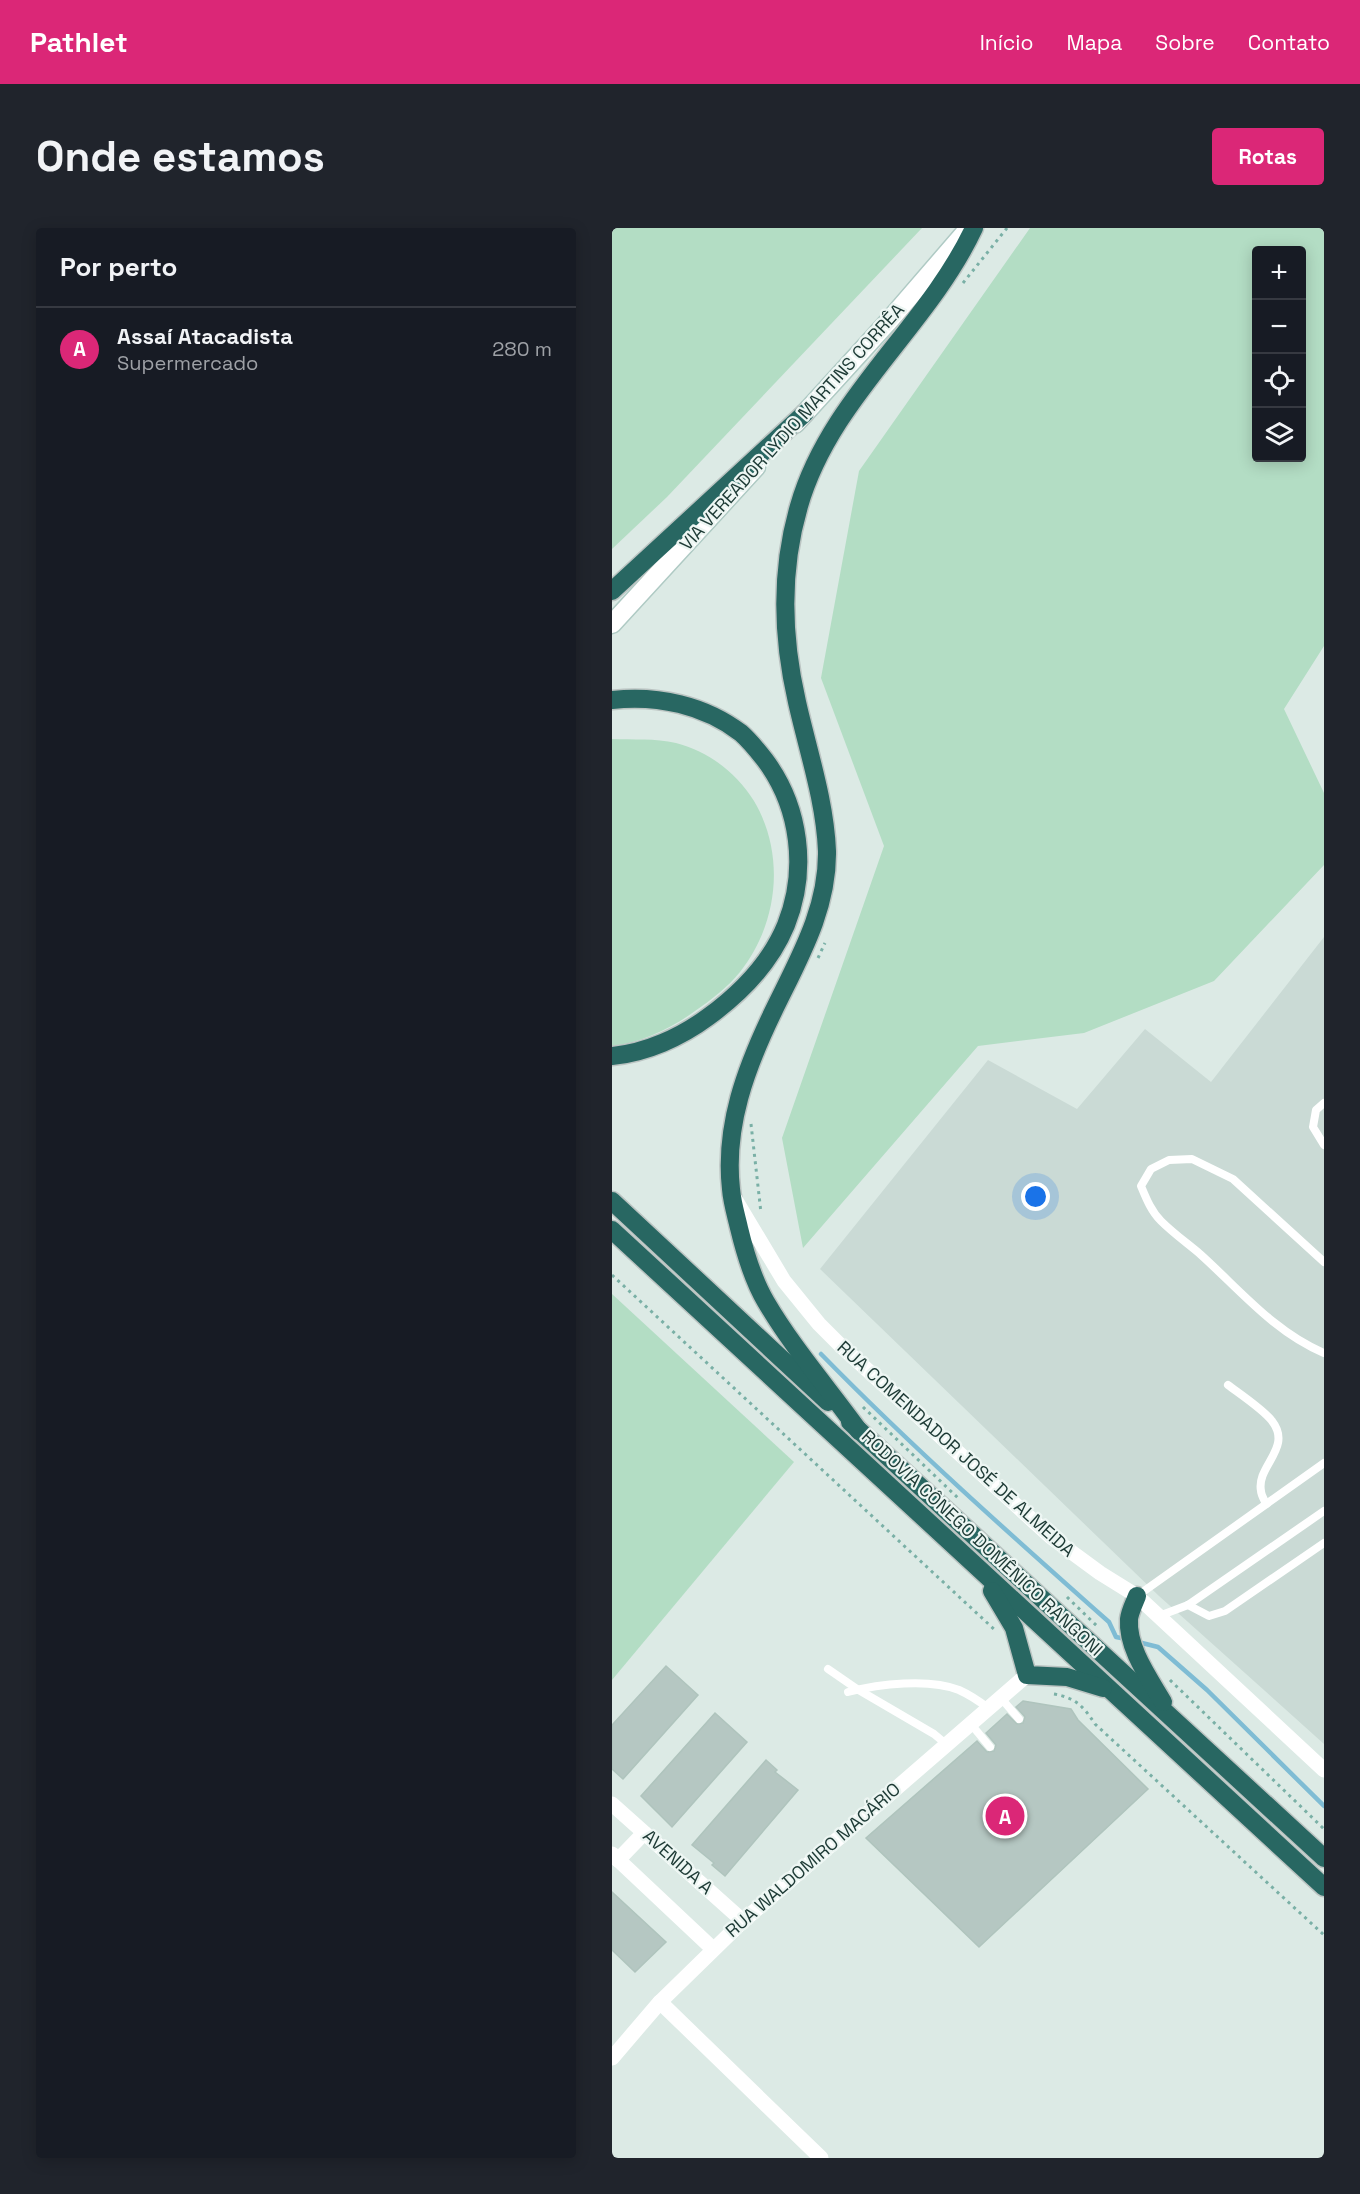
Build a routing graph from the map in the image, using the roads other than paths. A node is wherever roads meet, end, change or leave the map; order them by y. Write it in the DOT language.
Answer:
graph roads {
  1 [pos="969,228"];
  2 [pos="974,228"];
  3 [pos="805,413"];
  4 [pos="612,591"];
  5 [pos="612,624"];
  6 [pos="612,700"];
  7 [pos="612,1056"];
  8 [pos="1324,1103"];
  9 [pos="1324,1145"];
  10 [pos="731,1192"];
  11 [pos="612,1201"];
  12 [pos="612,1230"];
  13 [pos="1324,1262"];
  14 [pos="1324,1353"];
  15 [pos="1228,1385"];
  16 [pos="859,1431"];
  17 [pos="1324,1463"];
  18 [pos="1266,1504"];
  19 [pos="1324,1511"];
  20 [pos="1324,1543"];
  21 [pos="975,1567"];
  22 [pos="1137,1596"];
  23 [pos="1188,1605"];
  24 [pos="1158,1617"];
  25 [pos="828,1669"];
  26 [pos="1027,1675"];
  27 [pos="857,1689"];
  28 [pos="1111,1691"];
  29 [pos="848,1692"];
  30 [pos="1000,1697"];
  31 [pos="988,1708"];
  32 [pos="1019,1719"];
  33 [pos="1173,1719"];
  34 [pos="970,1723"];
  35 [pos="946,1744"];
  36 [pos="990,1747"];
  37 [pos="1324,1770"];
  38 [pos="612,1804"];
  39 [pos="644,1833"];
  40 [pos="615,1857"];
  41 [pos="1324,1857"];
  42 [pos="1324,1887"];
  43 [pos="743,1921"];
  44 [pos="713,1949"];
  45 [pos="660,2002"];
  46 [pos="612,2058"];
  47 [pos="805,2152"];
  48 [pos="822,2158"];
  1 -- 3 [label="main road, VIA VEREADOR LYDIO MARTINS CORRÊA"];
  2 -- 10 [label="highway"];
  3 -- 4 [label="highway"];
  3 -- 5 [label="main road, VIA VEREADOR LYDIO MARTINS CORRÊA"];
  6 -- 7 [label="highway"];
  8 -- 9 [label="lane"];
  10 -- 16 [label="highway"];
  10 -- 22 [label="street, RUA COMENDADOR JOSÉ DE ALMEIDA"];
  11 -- 16 [label="highway, RODOVIA CÔNEGO DOMÊNICO RANGONI"];
  12 -- 21 [label="highway, RODOVIA CÔNEGO DOMÊNICO RANGONI"];
  13 -- 14 [label="lane"];
  15 -- 18 [label="lane"];
  16 -- 33 [label="highway, RODOVIA CÔNEGO DOMÊNICO RANGONI"];
  17 -- 18 [label="lane"];
  18 -- 22 [label="lane"];
  19 -- 23 [label="lane"];
  20 -- 23 [label="lane"];
  21 -- 26 [label="highway"];
  21 -- 28 [label="highway, RODOVIA CÔNEGO DOMÊNICO RANGONI"];
  22 -- 24 [label="street, RUA COMENDADOR JOSÉ DE ALMEIDA"];
  22 -- 33 [label="highway"];
  23 -- 24 [label="lane"];
  24 -- 37 [label="street, RUA COMENDADOR JOSÉ DE ALMEIDA"];
  25 -- 27 [label="lane"];
  26 -- 28 [label="highway"];
  26 -- 30 [label="street, RUA WALDOMIRO MACÁRIO"];
  27 -- 29 [label="lane"];
  27 -- 31 [label="lane"];
  27 -- 35 [label="lane"];
  28 -- 42 [label="highway, RODOVIA CÔNEGO DOMÊNICO RANGONI"];
  30 -- 31 [label="street, RUA WALDOMIRO MACÁRIO"];
  30 -- 32 [label="lane"];
  31 -- 34 [label="street, RUA WALDOMIRO MACÁRIO"];
  33 -- 41 [label="highway, RODOVIA CÔNEGO DOMÊNICO RANGONI"];
  34 -- 35 [label="street, RUA WALDOMIRO MACÁRIO"];
  34 -- 36 [label="lane"];
  35 -- 43 [label="street, RUA WALDOMIRO MACÁRIO"];
  38 -- 39 [label="street, AVENIDA A"];
  39 -- 40 [label="street"];
  39 -- 43 [label="street, AVENIDA A"];
  40 -- 44 [label="street"];
  43 -- 44 [label="street, RUA WALDOMIRO MACÁRIO"];
  44 -- 45 [label="street, RUA WALDOMIRO MACÁRIO"];
  45 -- 46 [label="street, RUA WALDOMIRO MACÁRIO"];
  45 -- 47 [label="street"];
  47 -- 48 [label="street"];
}
